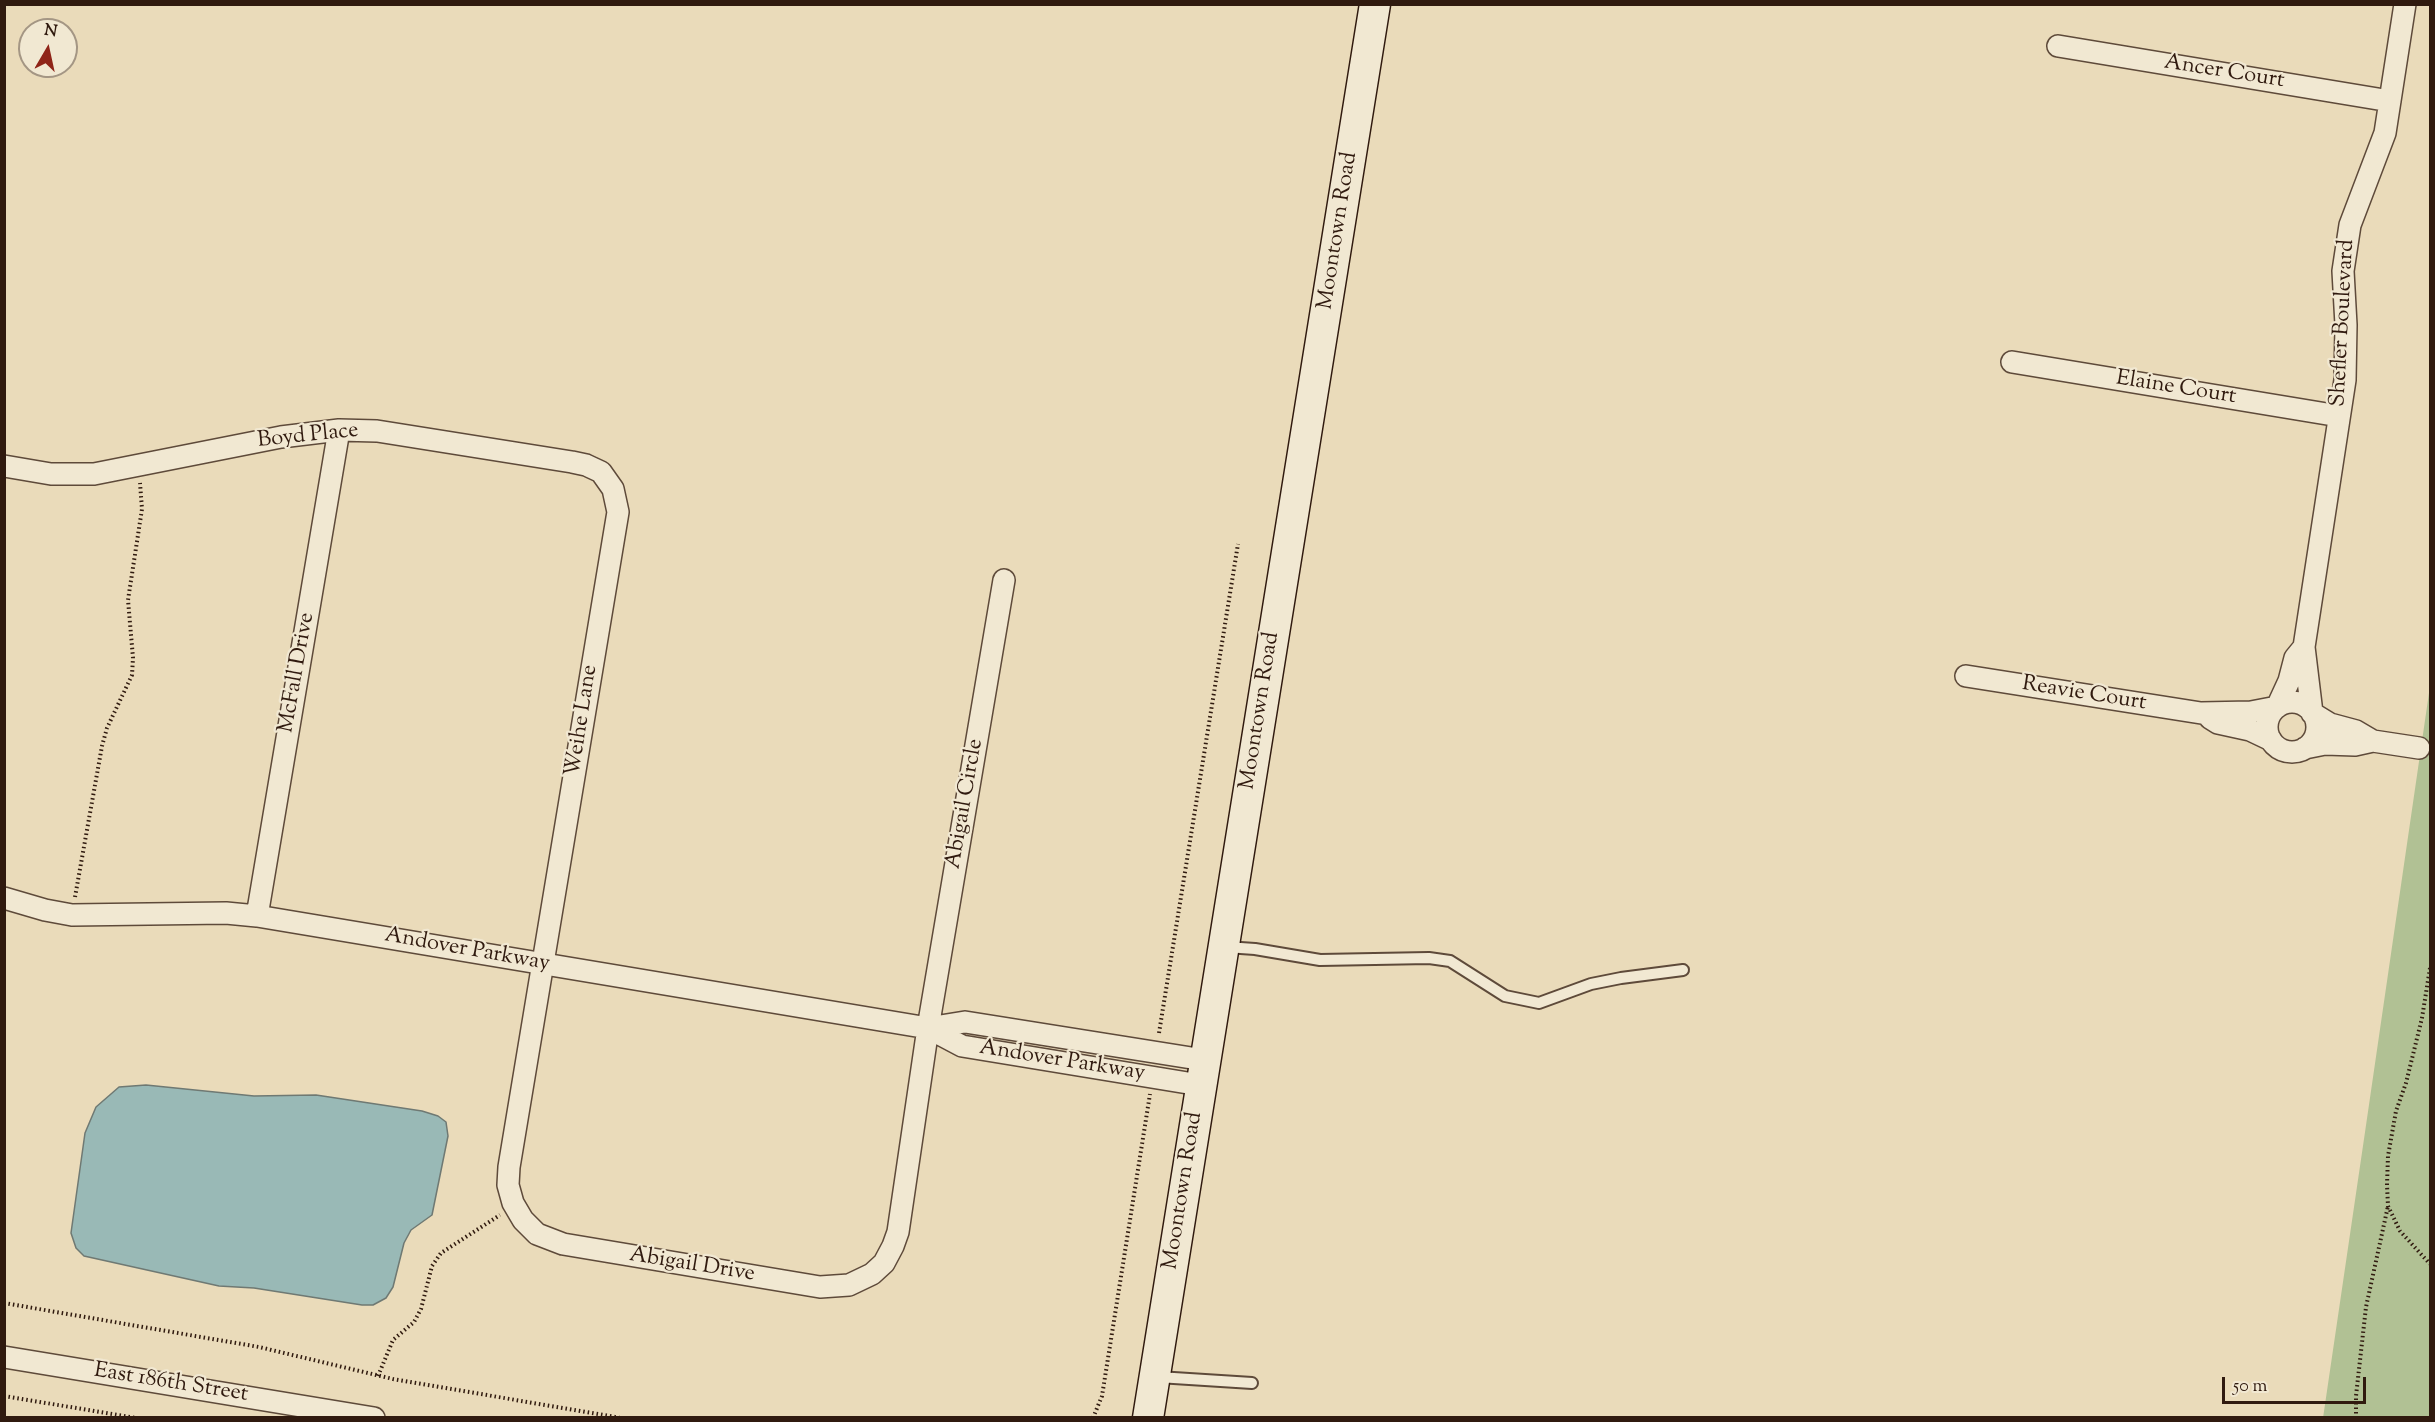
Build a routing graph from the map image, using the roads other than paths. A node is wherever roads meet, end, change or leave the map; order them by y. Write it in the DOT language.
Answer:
graph roads {
  1 [pos="1375,4"];
  2 [pos="2405,4"];
  3 [pos="2058,46"];
  4 [pos="2390,101"];
  5 [pos="2012,362"];
  6 [pos="2339,416"];
  7 [pos="339,430"];
  8 [pos="4,466"];
  9 [pos="608,480"];
  10 [pos="1004,580"];
  11 [pos="2304,646"];
  12 [pos="1966,676"];
  13 [pos="2277,707"];
  14 [pos="2312,712"];
  15 [pos="2201,713"];
  16 [pos="2271,740"];
  17 [pos="2373,741"];
  18 [pos="2305,748"];
  19 [pos="2419,748"];
  20 [pos="4,898"];
  21 [pos="257,916"];
  22 [pos="1223,947"];
  23 [pos="543,964"];
  24 [pos="1683,970"];
  25 [pos="928,1028"];
  26 [pos="1202,1073"];
  27 [pos="4,1357"];
  28 [pos="1154,1377"];
  29 [pos="1252,1383"];
  30 [pos="374,1418"];
  31 [pos="1148,1418"];
  1 -- 22 [label="street, Moontown Road"];
  2 -- 4 [label="street, Shefler Boulevard"];
  3 -- 4 [label="street, Ancer Court"];
  4 -- 6 [label="street, Shefler Boulevard"];
  5 -- 6 [label="street, Elaine Court"];
  6 -- 11 [label="street, Shefler Boulevard"];
  7 -- 8 [label="street, Boyd Place"];
  7 -- 9 [label="street, Boyd Place"];
  7 -- 21 [label="street, McFall Drive"];
  9 -- 23 [label="street, Weihe Lane"];
  10 -- 25 [label="street, Abigail Circle"];
  11 -- 13 [label="street, Shefler Boulevard"];
  11 -- 14 [label="street, Shefler Boulevard"];
  12 -- 15 [label="street, Reavie Court"];
  13 -- 14 [label="street"];
  13 -- 15 [label="street, Reavie Court"];
  13 -- 16 [label="street"];
  14 -- 17 [label="street"];
  14 -- 18 [label="street"];
  15 -- 16 [label="street, Reavie Court"];
  16 -- 18 [label="street"];
  17 -- 18 [label="street"];
  17 -- 19 [label="street"];
  20 -- 21 [label="street, Andover Parkway"];
  21 -- 23 [label="street, Andover Parkway"];
  22 -- 24 [label="lane"];
  22 -- 26 [label="street, Moontown Road"];
  23 -- 25 [label="street, Andover Parkway"];
  23 -- 25 [label="street, Abigail Drive"];
  25 -- 26 [label="street, Andover Parkway"];
  25 -- 26 [label="street, Andover Parkway"];
  26 -- 28 [label="street, Moontown Road"];
  27 -- 30 [label="street, East 186th Street"];
  28 -- 29 [label="lane"];
  28 -- 31 [label="street, Moontown Road"];
}
